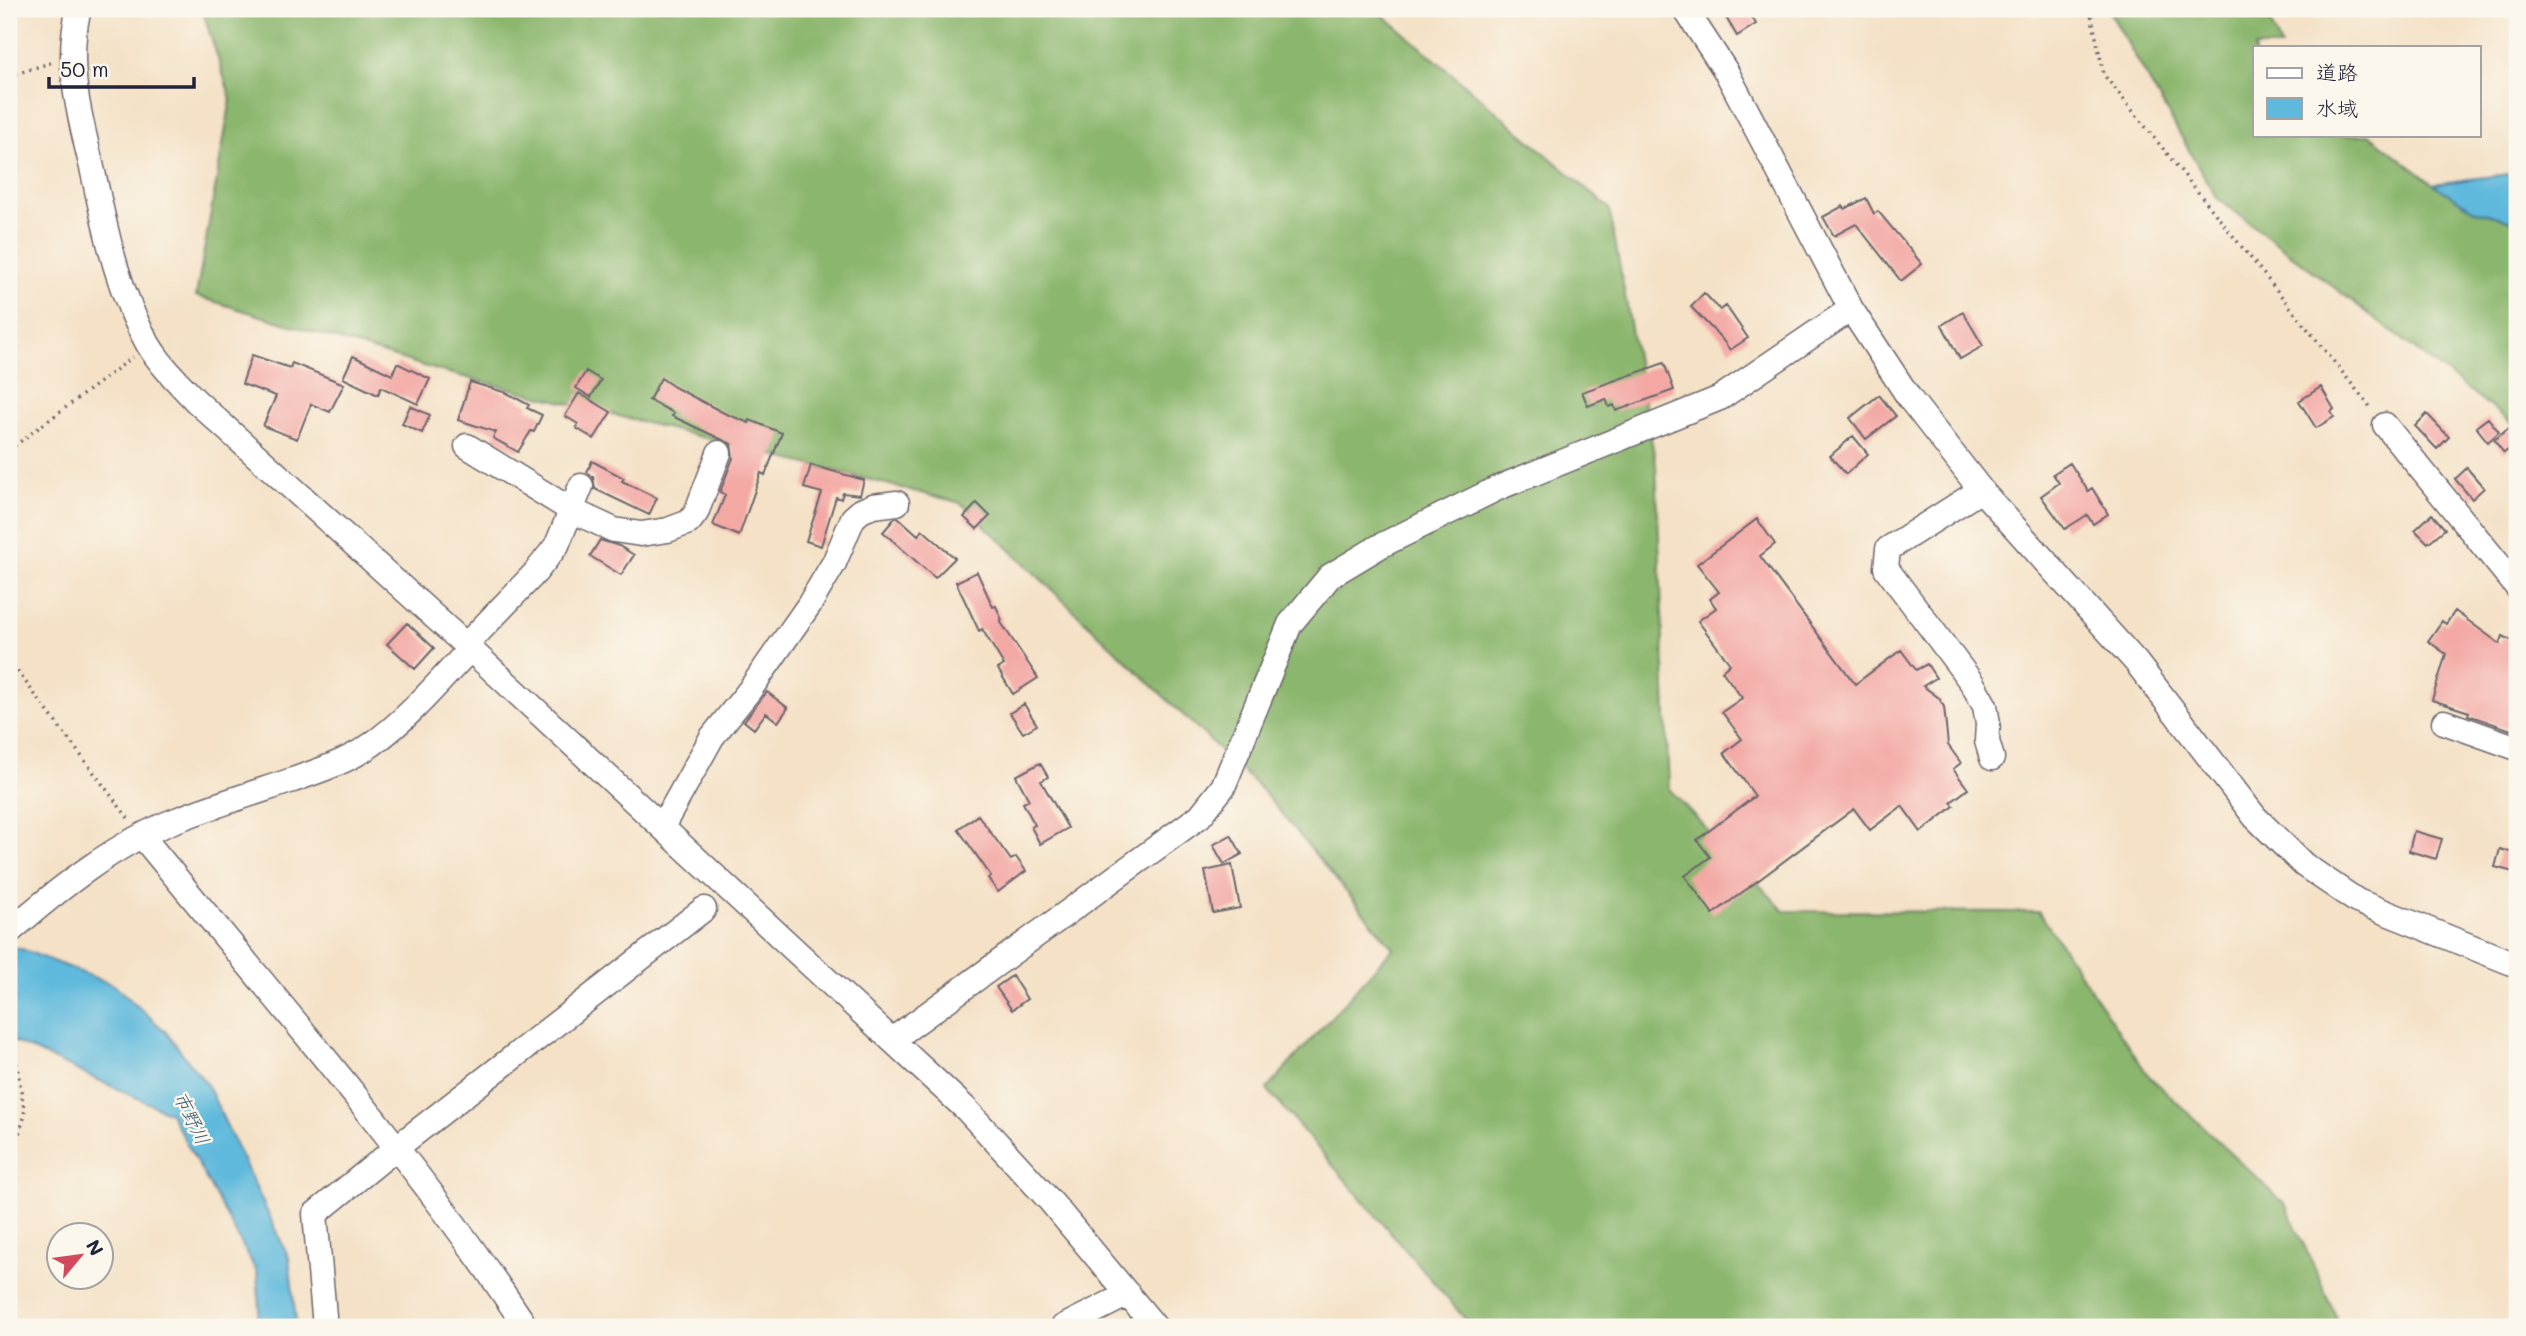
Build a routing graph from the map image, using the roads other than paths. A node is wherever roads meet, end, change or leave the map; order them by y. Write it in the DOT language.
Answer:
graph roads {
  1 [pos="79,9"];
  2 [pos="1685,9"];
  3 [pos="1851,309"];
  4 [pos="2385,425"];
  5 [pos="467,446"];
  6 [pos="719,453"];
  7 [pos="581,486"];
  8 [pos="1981,490"];
  9 [pos="897,503"];
  10 [pos="571,510"];
  11 [pos="2517,587"];
  12 [pos="468,647"];
  13 [pos="2444,722"];
  14 [pos="2517,748"];
  15 [pos="1992,758"];
  16 [pos="662,827"];
  17 [pos="142,836"];
  18 [pos="704,909"];
  19 [pos="11,930"];
  20 [pos="2517,965"];
  21 [pos="892,1040"];
  22 [pos="397,1147"];
  23 [pos="1128,1294"];
  24 [pos="1095,1320"];
  25 [pos="325,1327"];
  26 [pos="526,1327"];
  27 [pos="1063,1327"];
  28 [pos="1155,1327"];
  1 -- 12 [label="street"];
  2 -- 3 [label="street"];
  3 -- 8 [label="street"];
  3 -- 21 [label="street"];
  4 -- 11 [label="street"];
  5 -- 10 [label="street"];
  6 -- 10 [label="street"];
  7 -- 10 [label="street"];
  8 -- 15 [label="street"];
  8 -- 20 [label="street"];
  9 -- 16 [label="street"];
  10 -- 12 [label="street"];
  12 -- 16 [label="street"];
  12 -- 17 [label="street"];
  13 -- 14 [label="street"];
  16 -- 21 [label="street"];
  17 -- 19 [label="street"];
  17 -- 22 [label="street"];
  18 -- 22 [label="street"];
  21 -- 23 [label="street"];
  22 -- 25 [label="street"];
  22 -- 26 [label="street"];
  23 -- 24 [label="street"];
  23 -- 28 [label="street"];
  24 -- 27 [label="street"];
}
